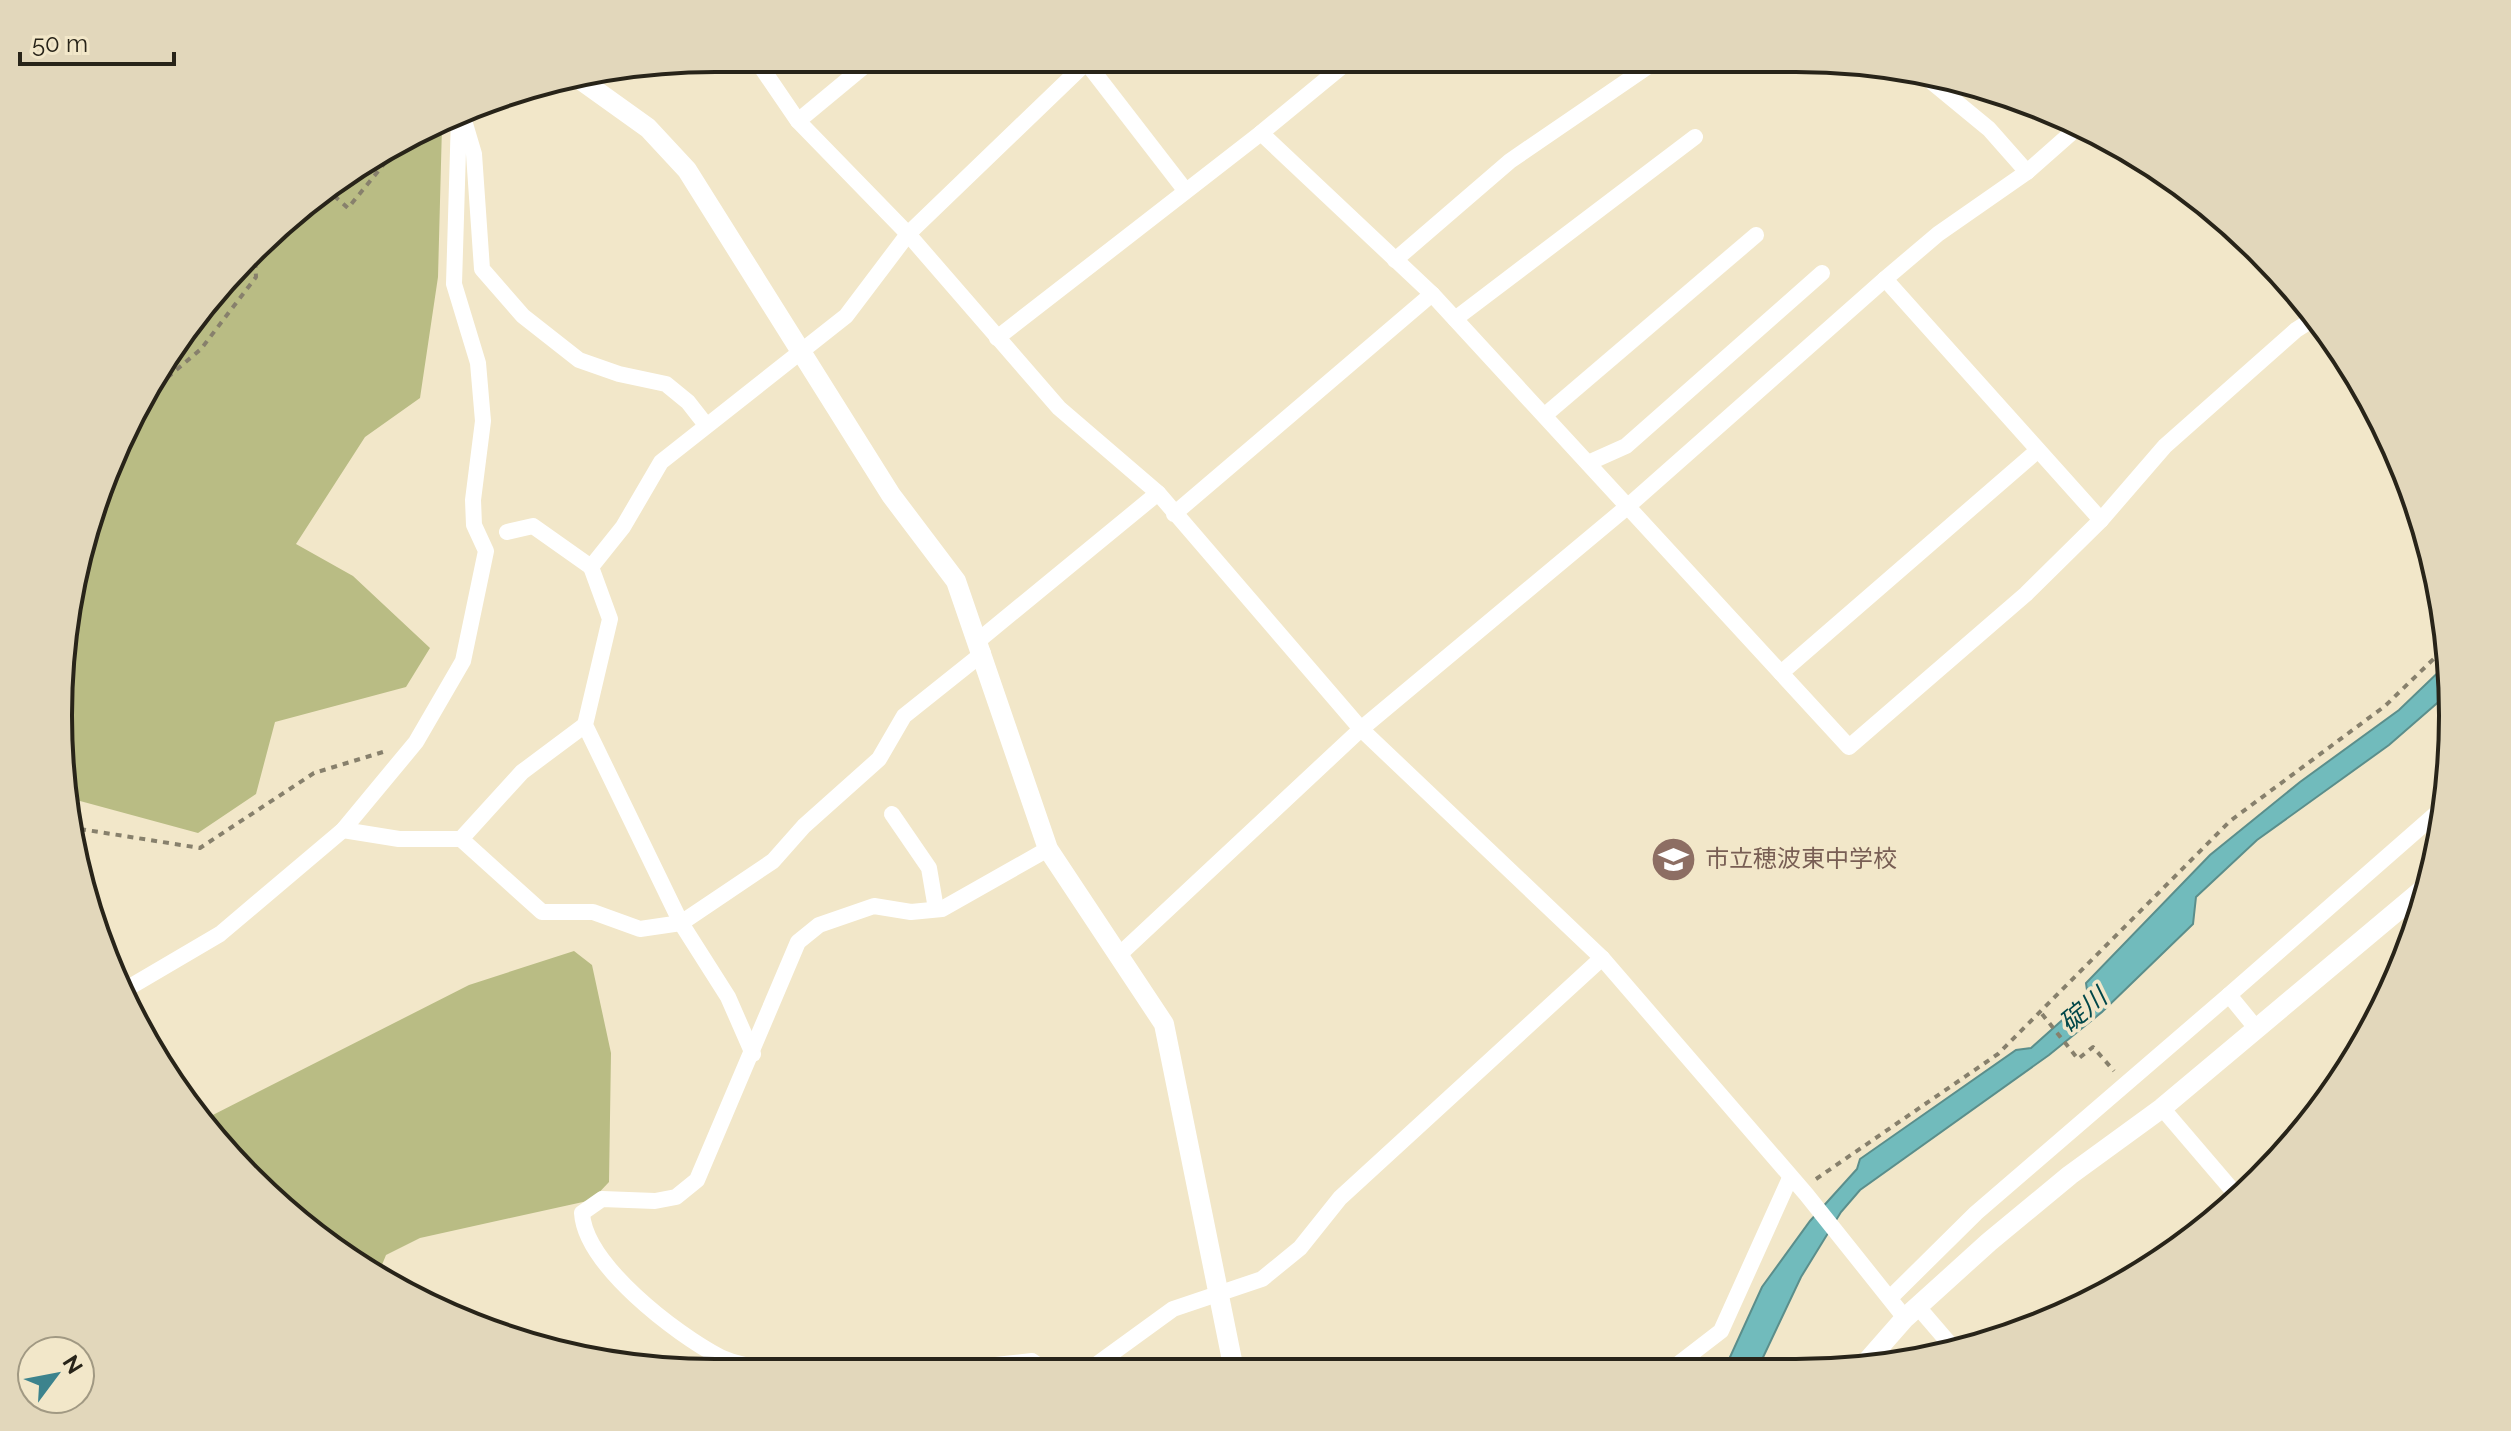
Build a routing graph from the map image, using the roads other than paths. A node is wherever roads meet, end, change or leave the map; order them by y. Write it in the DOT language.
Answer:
graph roads {
  1 [pos="765,72"];
  2 [pos="857,72"];
  3 [pos="1075,72"];
  4 [pos="1096,72"];
  5 [pos="1335,72"];
  6 [pos="1640,72"];
  7 [pos="587,85"];
  8 [pos="1940,89"];
  9 [pos="798,121"];
  10 [pos="464,123"];
  11 [pos="461,125"];
  12 [pos="1261,133"];
  13 [pos="2070,134"];
  14 [pos="1695,137"];
  15 [pos="2027,172"];
  16 [pos="1185,190"];
  17 [pos="908,234"];
  18 [pos="1756,235"];
  19 [pos="1395,260"];
  20 [pos="1822,273"];
  21 [pos="1885,279"];
  22 [pos="1432,294"];
  23 [pos="1455,319"];
  24 [pos="2306,324"];
  25 [pos="997,338"];
  26 [pos="799,352"];
  27 [pos="1545,415"];
  28 [pos="706,425"];
  29 [pos="2037,451"];
  30 [pos="1588,463"];
  31 [pos="1158,493"];
  32 [pos="1627,507"];
  33 [pos="1174,514"];
  34 [pos="2101,520"];
  35 [pos="507,532"];
  36 [pos="591,567"];
  37 [pos="981,646"];
  38 [pos="1781,673"];
  39 [pos="585,725"];
  40 [pos="1361,729"];
  41 [pos="892,814"];
  42 [pos="2430,819"];
  43 [pos="343,830"];
  44 [pos="461,839"];
  45 [pos="1048,849"];
  46 [pos="2412,898"];
  47 [pos="936,909"];
  48 [pos="681,923"];
  49 [pos="1120,954"];
  50 [pos="1602,958"];
  51 [pos="132,986"];
  52 [pos="2229,995"];
  53 [pos="2256,1028"];
  54 [pos="753,1054"];
  55 [pos="2162,1108"];
  56 [pos="1799,1187"];
  57 [pos="2231,1189"];
  58 [pos="1217,1292"];
  59 [pos="1890,1298"];
  60 [pos="1912,1313"];
  61 [pos="1945,1341"];
  62 [pos="1874,1354"];
  63 [pos="724,1359"];
  64 [pos="1104,1359"];
  65 [pos="1232,1359"];
  66 [pos="1685,1359"];
  1 -- 9 [label="street"];
  2 -- 9 [label="street"];
  3 -- 17 [label="street"];
  4 -- 16 [label="street"];
  5 -- 12 [label="street"];
  6 -- 19 [label="street"];
  7 -- 26 [label="street"];
  8 -- 15 [label="street"];
  9 -- 17 [label="street"];
  10 -- 28 [label="street"];
  11 -- 43 [label="street"];
  12 -- 16 [label="street"];
  12 -- 19 [label="street"];
  13 -- 15 [label="street"];
  14 -- 23 [label="street"];
  15 -- 21 [label="street"];
  16 -- 25 [label="street"];
  17 -- 25 [label="street"];
  17 -- 26 [label="street"];
  18 -- 27 [label="street"];
  19 -- 22 [label="street"];
  20 -- 30 [label="street"];
  21 -- 29 [label="street"];
  21 -- 32 [label="street"];
  22 -- 23 [label="street"];
  22 -- 33 [label="street"];
  23 -- 27 [label="street"];
  24 -- 34 [label="street"];
  25 -- 31 [label="street"];
  26 -- 28 [label="street"];
  26 -- 37 [label="street"];
  27 -- 30 [label="street"];
  28 -- 36 [label="street"];
  29 -- 34 [label="street"];
  29 -- 38 [label="street"];
  30 -- 32 [label="street"];
  31 -- 33 [label="street"];
  31 -- 37 [label="street"];
  32 -- 38 [label="street"];
  32 -- 40 [label="street"];
  33 -- 40 [label="street"];
  34 -- 38 [label="street"];
  35 -- 36 [label="street"];
  36 -- 39 [label="street"];
  37 -- 45 [label="street"];
  37 -- 48 [label="street"];
  39 -- 44 [label="street"];
  39 -- 48 [label="street"];
  40 -- 49 [label="street"];
  40 -- 50 [label="street"];
  41 -- 47 [label="street"];
  42 -- 52 [label="street"];
  43 -- 44 [label="street"];
  43 -- 51 [label="street"];
  44 -- 48 [label="street"];
  45 -- 47 [label="street"];
  45 -- 49 [label="street"];
  46 -- 53 [label="street"];
  47 -- 54 [label="street"];
  48 -- 54 [label="street"];
  49 -- 58 [label="street"];
  50 -- 56 [label="street"];
  50 -- 58 [label="street"];
  52 -- 53 [label="street"];
  52 -- 59 [label="street"];
  53 -- 55 [label="street"];
  54 -- 63 [label="street"];
  55 -- 57 [label="street"];
  55 -- 60 [label="street"];
  56 -- 59 [label="street"];
  56 -- 66 [label="street"];
  58 -- 64 [label="street"];
  58 -- 65 [label="street"];
  59 -- 60 [label="street"];
  60 -- 61 [label="street"];
  60 -- 62 [label="street"];
}
